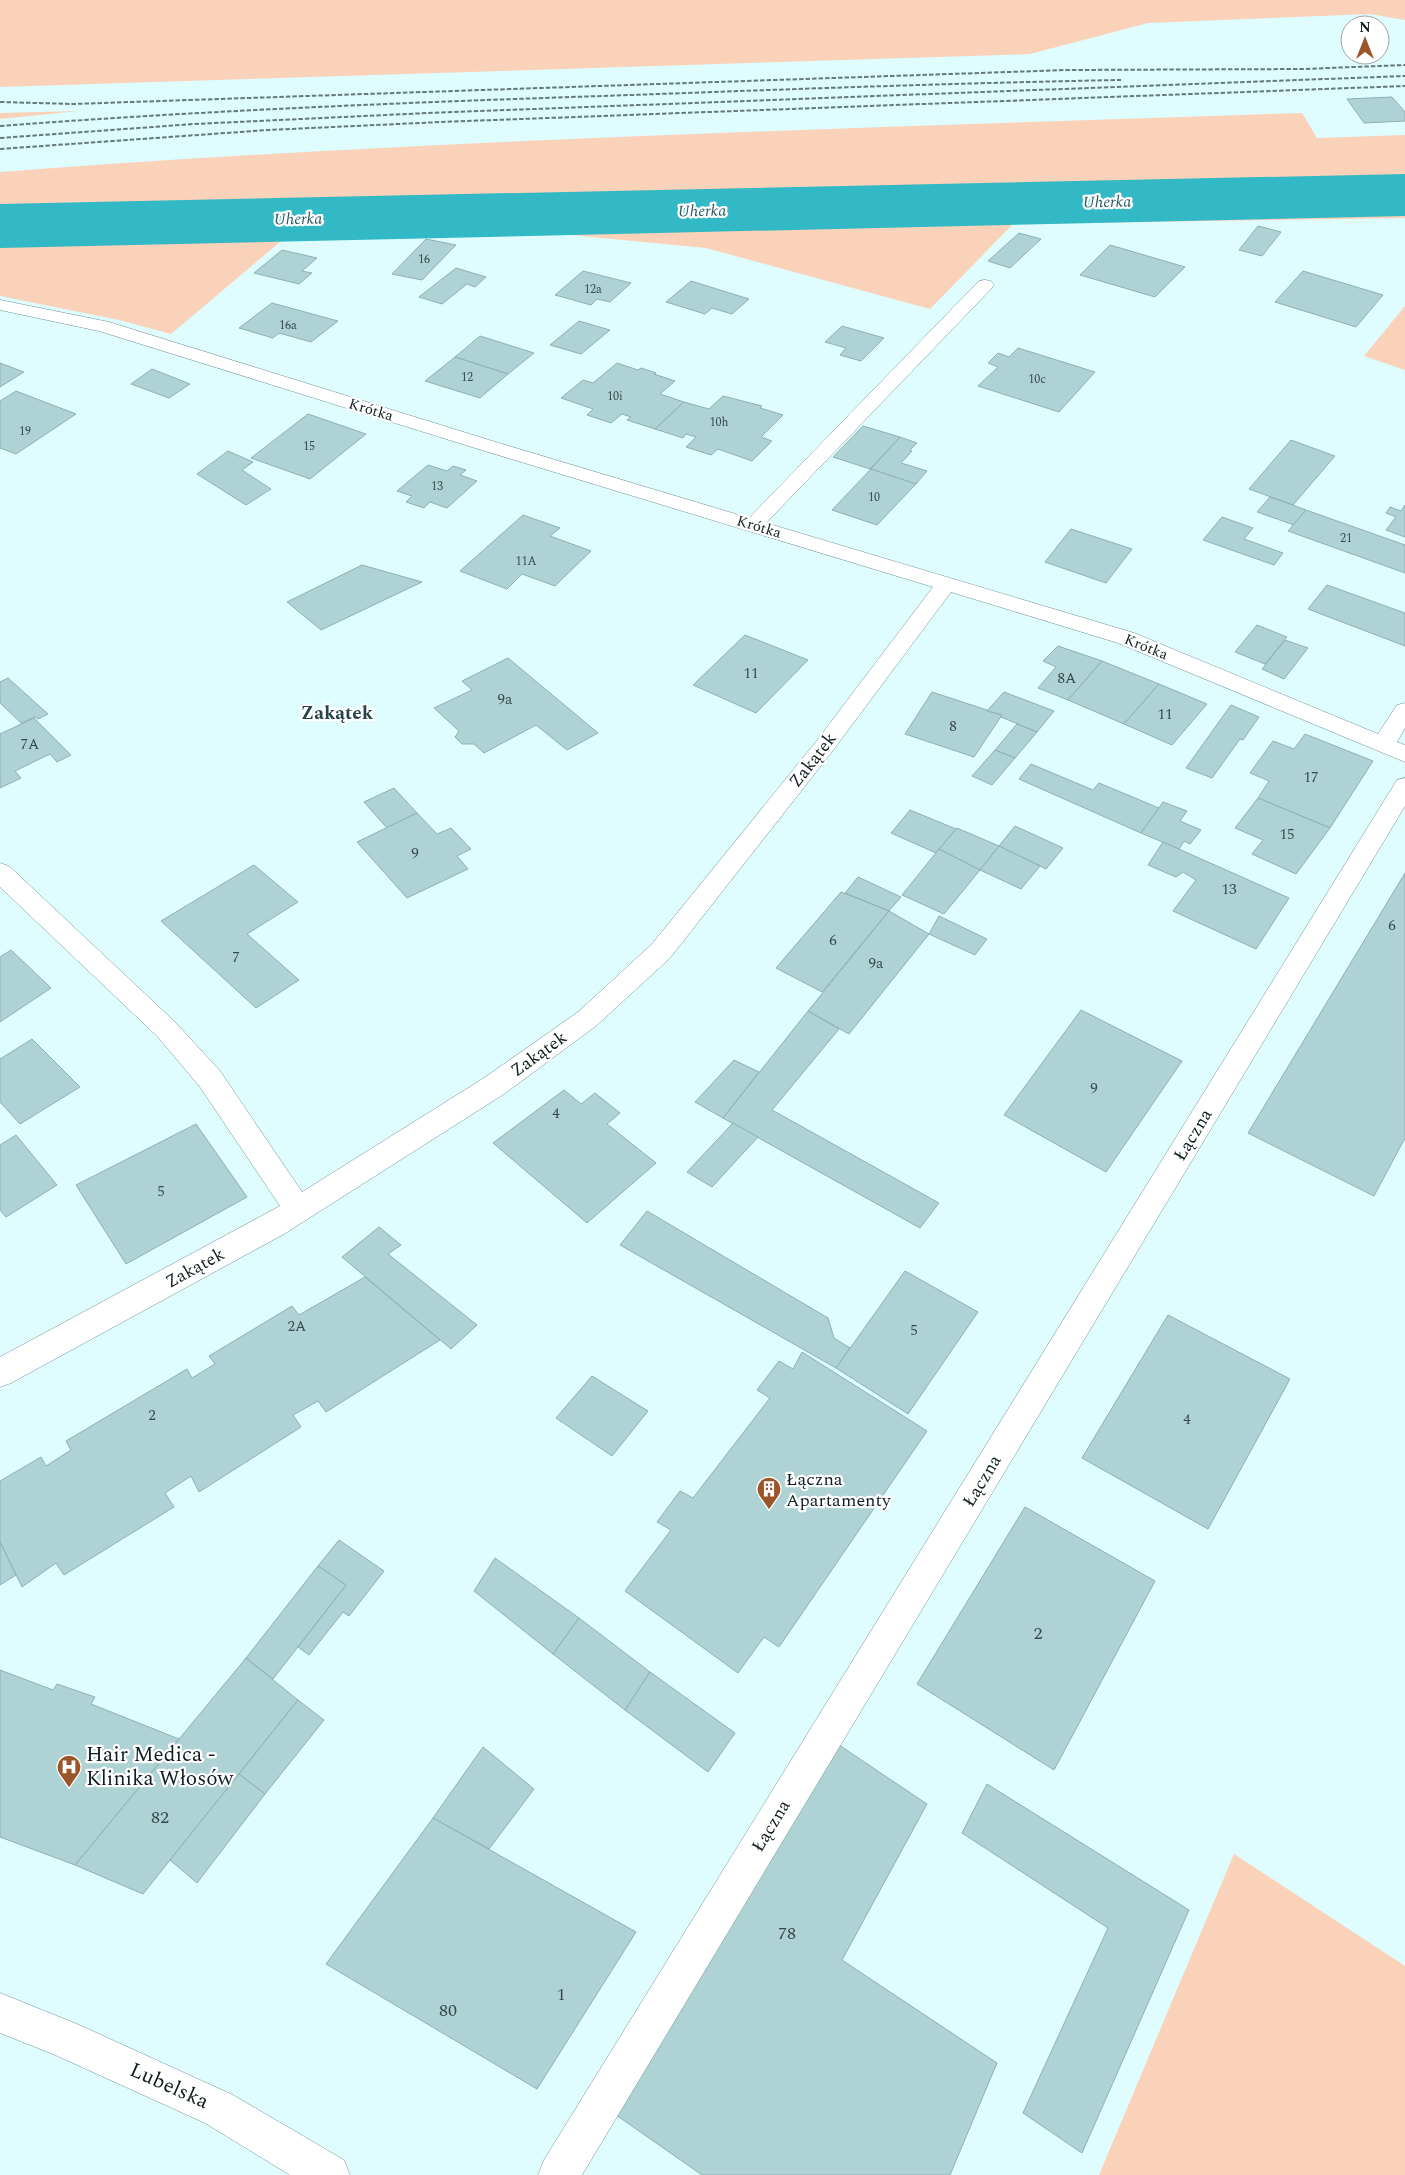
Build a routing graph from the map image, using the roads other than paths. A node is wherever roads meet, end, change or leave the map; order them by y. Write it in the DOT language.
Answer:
graph roads {
  1 [pos="985,285"];
  2 [pos="0,305"];
  3 [pos="754,525"];
  4 [pos="947,583"];
  5 [pos="1405,710"];
  6 [pos="1382,745"];
  7 [pos="1405,754"];
  8 [pos="1405,786"];
  9 [pos="0,872"];
  10 [pos="298,1210"];
  11 [pos="0,1373"];
  12 [pos="0,2013"];
  13 [pos="329,2175"];
  14 [pos="559,2175"];
  1 -- 3 [label="street"];
  2 -- 3 [label="street, Krótka"];
  3 -- 4 [label="street, Krótka"];
  4 -- 6 [label="street, Krótka"];
  4 -- 10 [label="street, Zakątek"];
  5 -- 6 [label="street"];
  6 -- 7 [label="street, Krótka"];
  8 -- 14 [label="street, Łączna"];
  9 -- 10 [label="street"];
  10 -- 11 [label="street, Zakątek"];
  12 -- 13 [label="street, Lubelska"];
}
